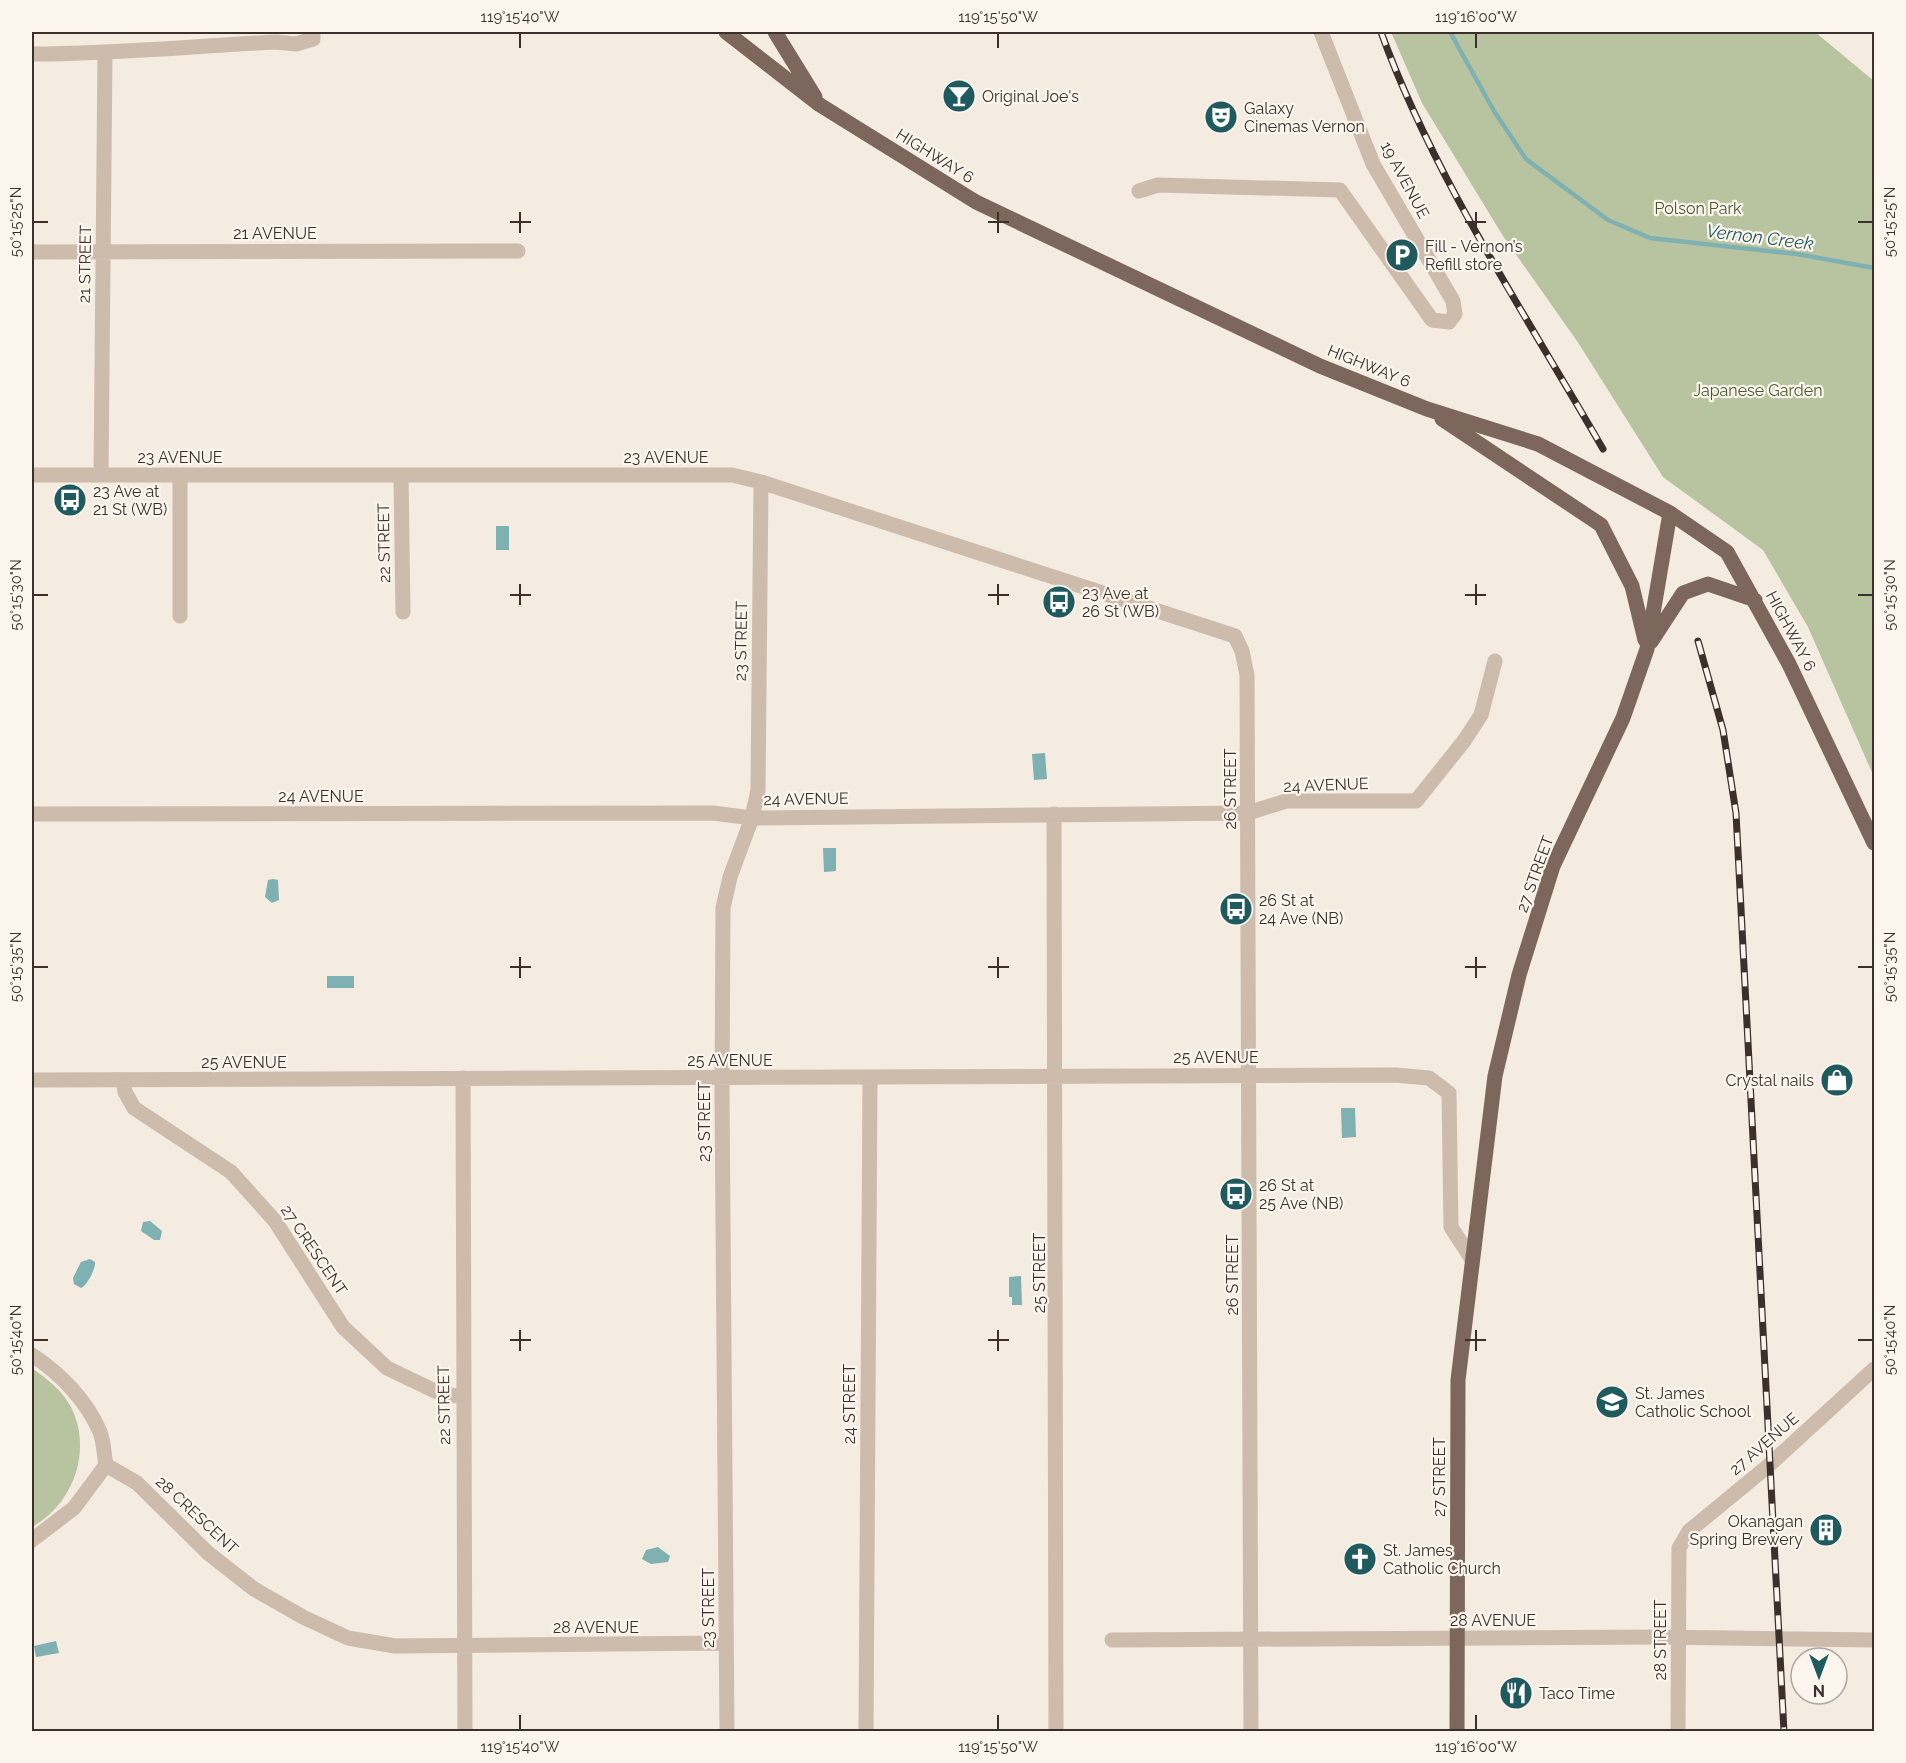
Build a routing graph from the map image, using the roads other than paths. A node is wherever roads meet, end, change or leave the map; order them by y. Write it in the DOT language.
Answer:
graph roads {
  1 [pos="313,32"];
  2 [pos="726,32"];
  3 [pos="775,32"];
  4 [pos="1322,32"];
  5 [pos="32,54"];
  6 [pos="105,54"];
  7 [pos="820,105"];
  8 [pos="1139,191"];
  9 [pos="518,251"];
  10 [pos="32,252"];
  11 [pos="103,252"];
  12 [pos="1427,409"];
  13 [pos="32,475"];
  14 [pos="101,475"];
  15 [pos="180,475"];
  16 [pos="401,475"];
  17 [pos="761,482"];
  18 [pos="1670,513"];
  19 [pos="1755,600"];
  20 [pos="403,612"];
  21 [pos="180,616"];
  22 [pos="1647,649"];
  23 [pos="1496,661"];
  24 [pos="1247,675"];
  25 [pos="1248,813"];
  26 [pos="32,814"];
  27 [pos="1054,814"];
  28 [pos="752,818"];
  29 [pos="1875,843"];
  30 [pos="1057,1075"];
  31 [pos="1249,1075"];
  32 [pos="463,1078"];
  33 [pos="722,1078"];
  34 [pos="870,1078"];
  35 [pos="32,1080"];
  36 [pos="123,1081"];
  37 [pos="1471,1258"];
  38 [pos="32,1355"];
  39 [pos="1875,1369"];
  40 [pos="462,1397"];
  41 [pos="106,1465"];
  42 [pos="32,1540"];
  43 [pos="1679,1548"];
  44 [pos="1678,1637"];
  45 [pos="1459,1638"];
  46 [pos="1251,1639"];
  47 [pos="1112,1640"];
  48 [pos="1875,1640"];
  49 [pos="726,1644"];
  50 [pos="466,1645"];
  51 [pos="465,1731"];
  52 [pos="727,1731"];
  53 [pos="866,1731"];
  54 [pos="1056,1731"];
  55 [pos="1251,1731"];
  56 [pos="1457,1731"];
  57 [pos="1678,1731"];
  1 -- 6 [label="street"];
  2 -- 7 [label="main road, HIGHWAY 6"];
  3 -- 7 [label="main road"];
  4 -- 8 [label="street, 19 AVENUE"];
  5 -- 6 [label="street"];
  6 -- 11 [label="street, 21 STREET"];
  7 -- 12 [label="main road, HIGHWAY 6"];
  9 -- 11 [label="street, 21 AVENUE"];
  10 -- 11 [label="street, 21 AVENUE"];
  11 -- 14 [label="street, 21 STREET"];
  12 -- 18 [label="main road, HIGHWAY 6"];
  12 -- 22 [label="main road"];
  13 -- 14 [label="street, 23 AVENUE"];
  14 -- 15 [label="street, 23 AVENUE"];
  15 -- 16 [label="street, 23 AVENUE"];
  15 -- 21 [label="street"];
  16 -- 17 [label="street, 23 AVENUE"];
  16 -- 20 [label="street, 22 STREET"];
  17 -- 24 [label="street, 23 AVENUE"];
  17 -- 28 [label="street, 23 STREET"];
  18 -- 19 [label="main road, HIGHWAY 6"];
  18 -- 22 [label="main road, 27 STREET"];
  19 -- 22 [label="main road"];
  19 -- 29 [label="main road, HIGHWAY 6"];
  22 -- 37 [label="main road, 27 STREET"];
  23 -- 25 [label="street, 24 AVENUE"];
  24 -- 25 [label="street, 26 STREET"];
  25 -- 27 [label="street, 24 AVENUE"];
  25 -- 31 [label="street, 26 STREET"];
  26 -- 28 [label="street, 24 AVENUE"];
  27 -- 28 [label="street, 24 AVENUE"];
  27 -- 30 [label="street, 25 STREET"];
  28 -- 33 [label="street, 23 STREET"];
  30 -- 31 [label="street, 25 AVENUE"];
  30 -- 34 [label="street, 25 AVENUE"];
  30 -- 54 [label="street, 25 STREET"];
  31 -- 37 [label="street, 25 AVENUE"];
  31 -- 46 [label="street, 26 STREET"];
  32 -- 33 [label="street, 25 AVENUE"];
  32 -- 36 [label="street, 25 AVENUE"];
  32 -- 40 [label="street, 22 STREET"];
  33 -- 34 [label="street, 25 AVENUE"];
  33 -- 49 [label="street, 23 STREET"];
  34 -- 53 [label="street, 24 STREET"];
  35 -- 36 [label="street, 25 AVENUE"];
  36 -- 40 [label="street, 27 CRESCENT"];
  37 -- 45 [label="main road, 27 STREET"];
  38 -- 41 [label="street"];
  39 -- 43 [label="street, 27 AVENUE"];
  40 -- 50 [label="street, 22 STREET"];
  41 -- 42 [label="street"];
  41 -- 50 [label="street, 28 CRESCENT"];
  43 -- 44 [label="street, 28 STREET"];
  44 -- 45 [label="street, 28 AVENUE"];
  44 -- 48 [label="street, 28 AVENUE"];
  44 -- 57 [label="street, 28 STREET"];
  45 -- 46 [label="street, 28 AVENUE"];
  45 -- 56 [label="main road, 27 STREET"];
  46 -- 47 [label="street, 28 AVENUE"];
  46 -- 55 [label="street, 26 STREET"];
  49 -- 50 [label="street, 28 AVENUE"];
  49 -- 52 [label="street, 23 STREET"];
  50 -- 51 [label="street, 22 STREET"];
}
